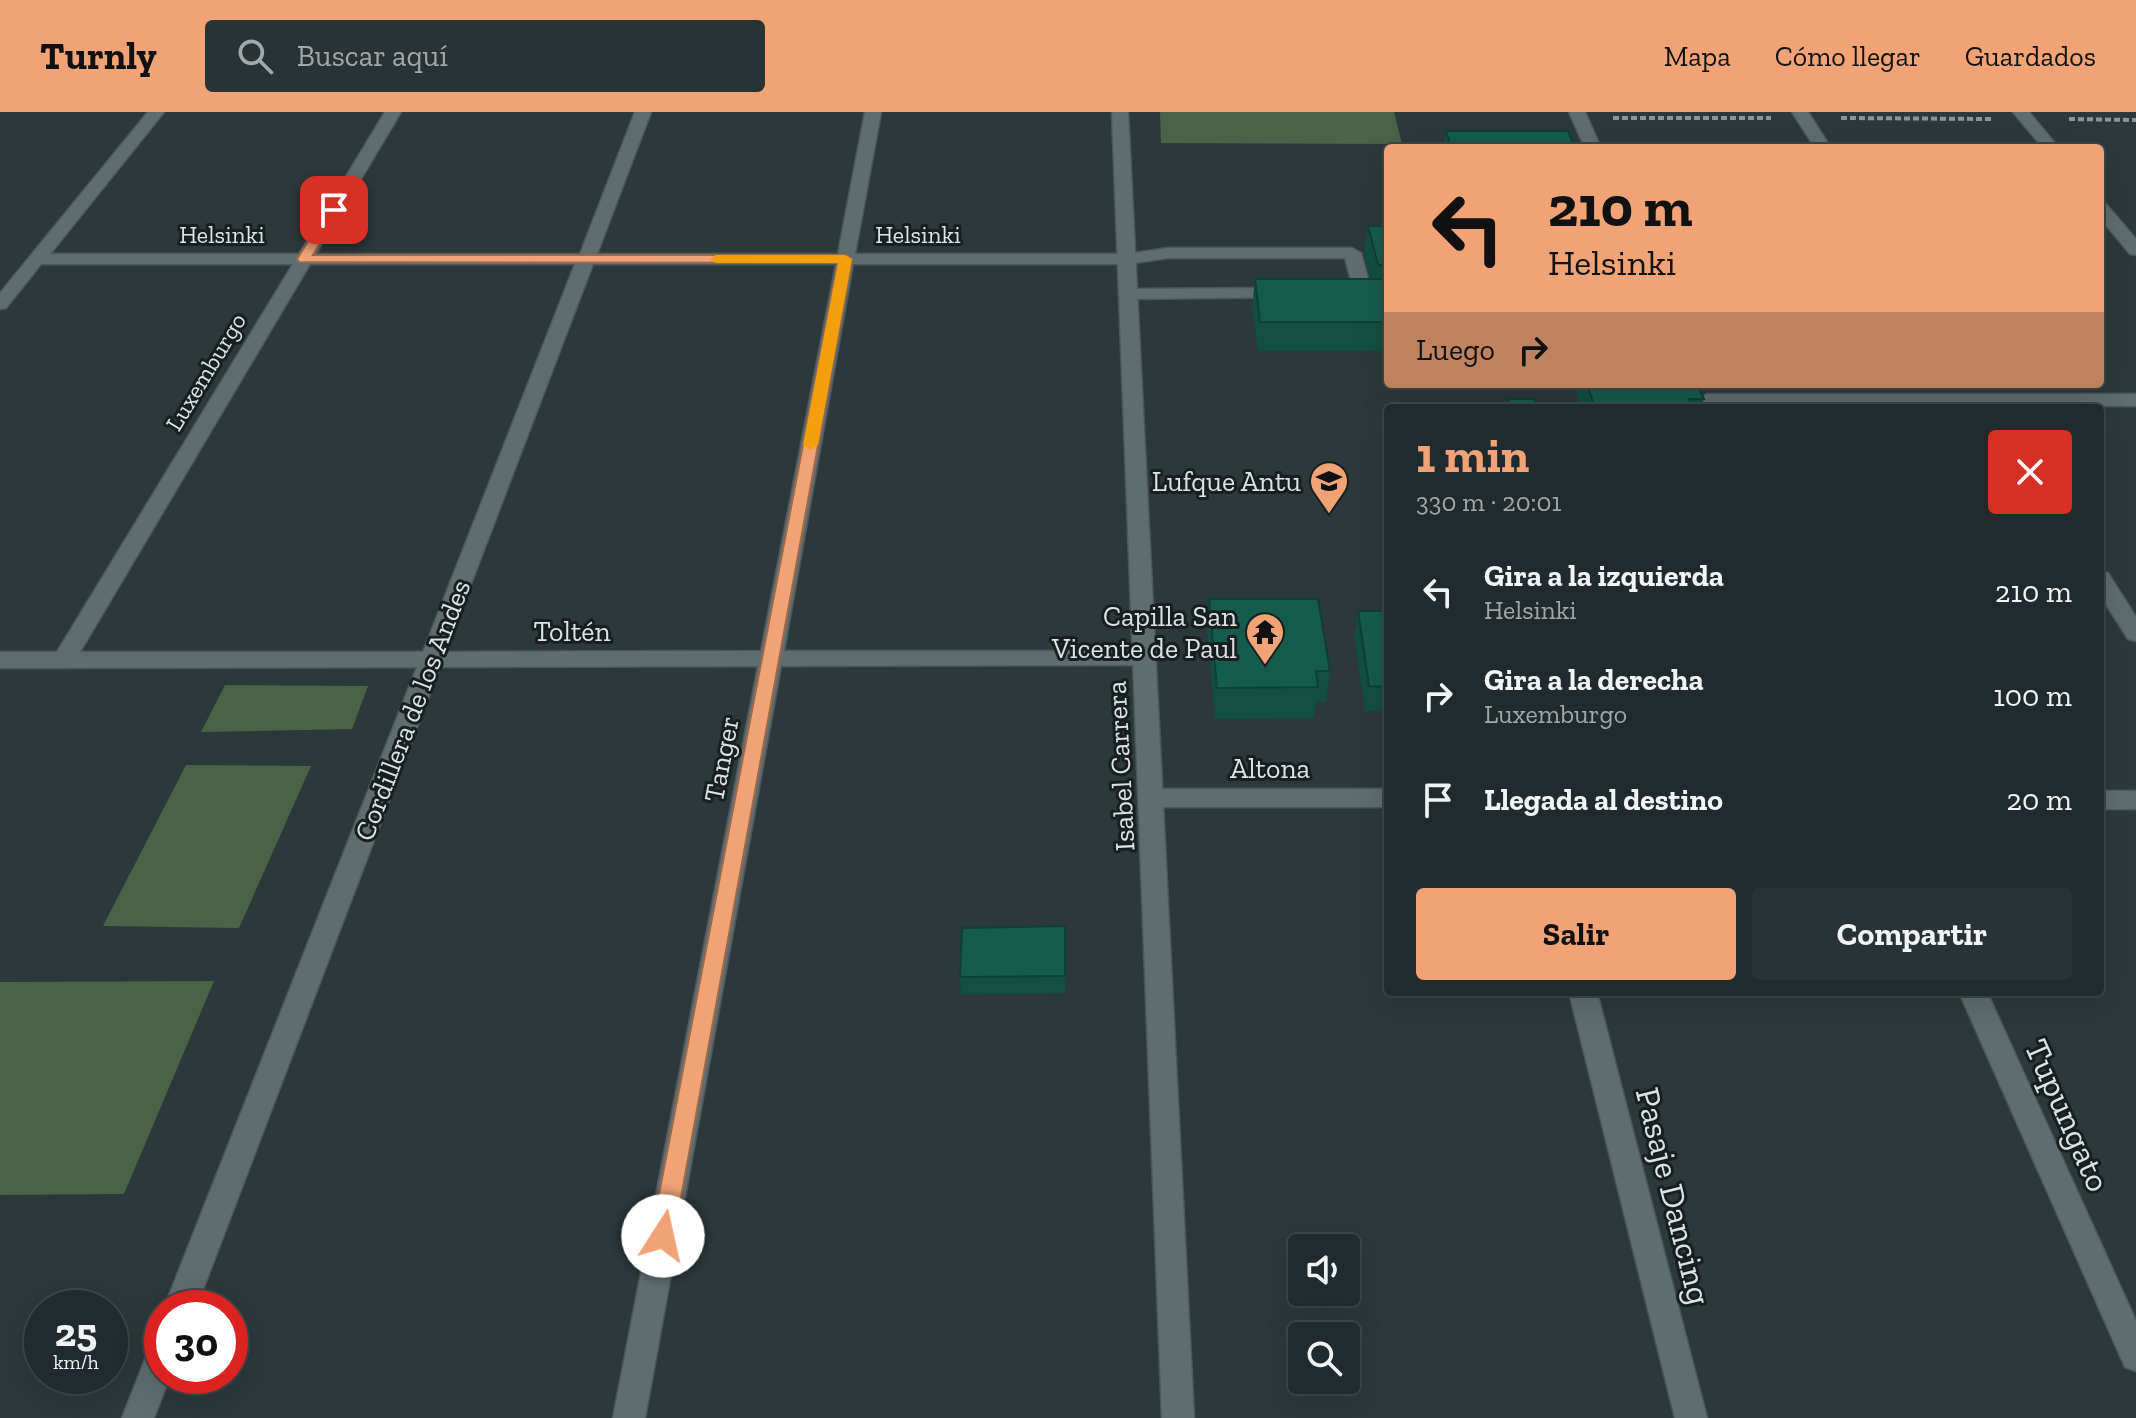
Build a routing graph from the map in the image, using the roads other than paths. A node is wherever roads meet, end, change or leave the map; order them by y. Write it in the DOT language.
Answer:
graph roads {
  1 [pos="156,112"];
  2 [pos="393,112"];
  3 [pos="643,112"];
  4 [pos="873,112"];
  5 [pos="1120,112"];
  6 [pos="1578,115"];
  7 [pos="1802,115"];
  8 [pos="2024,116"];
  9 [pos="1591,144"];
  10 [pos="1820,144"];
  11 [pos="2048,144"];
  12 [pos="2104,212"];
  13 [pos="2136,250"];
  14 [pos="304,259"];
  15 [pos="586,259"];
  16 [pos="845,259"];
  17 [pos="1127,259"];
  18 [pos="31,266"];
  19 [pos="0,273"];
  20 [pos="1300,293"];
  21 [pos="1331,293"];
  22 [pos="1128,294"];
  23 [pos="0,304"];
  24 [pos="1705,397"];
  25 [pos="1984,397"];
  26 [pos="2136,400"];
  27 [pos="2104,584"];
  28 [pos="2136,634"];
  29 [pos="1145,658"];
  30 [pos="0,660"];
  31 [pos="64,660"];
  32 [pos="770,660"];
  33 [pos="430,661"];
  34 [pos="1151,798"];
  35 [pos="1384,798"];
  36 [pos="2104,800"];
  37 [pos="2136,800"];
  38 [pos="1584,996"];
  39 [pos="1975,996"];
  40 [pos="187,1290"];
  41 [pos="2136,1356"];
  42 [pos="147,1394"];
  43 [pos="138,1418"];
  44 [pos="629,1418"];
  45 [pos="1178,1418"];
  46 [pos="1691,1418"];
  1 -- 18 [label="street"];
  2 -- 14 [label="street, Luxemburgo"];
  3 -- 15 [label="street, Cordillera de los Andes"];
  4 -- 16 [label="street, Tanger"];
  5 -- 17 [label="street, Isabel Carrera"];
  6 -- 9 [label="street"];
  7 -- 10 [label="street"];
  8 -- 11 [label="street"];
  12 -- 13 [label="street"];
  14 -- 15 [label="street, Helsinki"];
  14 -- 18 [label="street, Helsinki"];
  14 -- 31 [label="street, Luxemburgo"];
  15 -- 16 [label="street, Helsinki"];
  15 -- 33 [label="street, Cordillera de los Andes"];
  16 -- 17 [label="street, Helsinki"];
  16 -- 32 [label="street, Tanger"];
  17 -- 21 [label="street, Helsinki"];
  17 -- 22 [label="street, Isabel Carrera"];
  18 -- 19 [label="street, Helsinki"];
  18 -- 23 [label="street"];
  20 -- 22 [label="street"];
  22 -- 29 [label="street, Isabel Carrera"];
  24 -- 25 [label="street"];
  25 -- 26 [label="street"];
  27 -- 28 [label="street"];
  29 -- 32 [label="street, Toltén"];
  29 -- 34 [label="street, Isabel Carrera"];
  30 -- 31 [label="street, Toltén"];
  31 -- 33 [label="street, Toltén"];
  32 -- 33 [label="street, Toltén"];
  32 -- 44 [label="street, Tanger"];
  33 -- 40 [label="street, Cordillera de los Andes"];
  34 -- 35 [label="street, Altona"];
  34 -- 45 [label="street, Isabel Carrera"];
  36 -- 37 [label="street"];
  38 -- 46 [label="street, Pasaje Dancing"];
  39 -- 41 [label="street, Tupungato"];
  42 -- 43 [label="street"];
}
